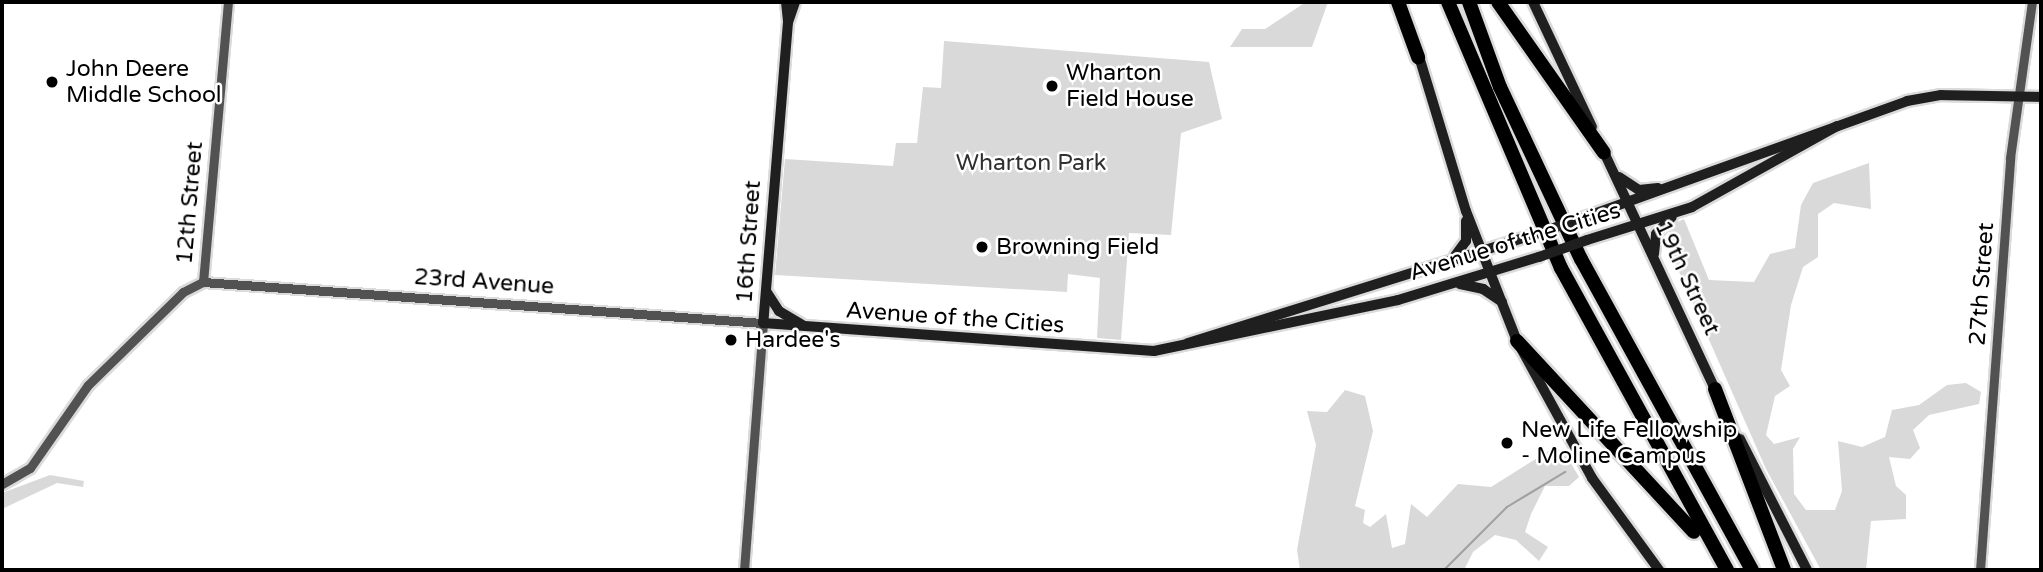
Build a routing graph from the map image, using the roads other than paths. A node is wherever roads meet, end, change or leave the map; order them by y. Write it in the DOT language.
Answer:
graph roads {
  1 [pos="228,2"];
  2 [pos="786,2"];
  3 [pos="795,2"];
  4 [pos="1398,2"];
  5 [pos="1405,2"];
  6 [pos="1448,2"];
  7 [pos="1469,2"];
  8 [pos="1497,2"];
  9 [pos="1533,2"];
  10 [pos="2032,2"];
  11 [pos="788,22"];
  12 [pos="1418,57"];
  13 [pos="2020,95"];
  14 [pos="2041,97"];
  15 [pos="1837,126"];
  16 [pos="1764,153"];
  17 [pos="1607,159"];
  18 [pos="1628,204"];
  19 [pos="1683,210"];
  20 [pos="1465,211"];
  21 [pos="1639,225"];
  22 [pos="1483,250"];
  23 [pos="1654,256"];
  24 [pos="1444,262"];
  25 [pos="1491,272"];
  26 [pos="203,282"];
  27 [pos="1453,284"];
  28 [pos="766,290"];
  29 [pos="1502,302"];
  30 [pos="763,323"];
  31 [pos="807,328"];
  32 [pos="1517,341"];
  33 [pos="1186,345"];
  34 [pos="1715,389"];
  35 [pos="2,484"];
  36 [pos="744,570"];
  37 [pos="1658,570"];
  38 [pos="1724,570"];
  39 [pos="1752,570"];
  40 [pos="1784,570"];
  41 [pos="1807,570"];
  42 [pos="1980,570"];
  1 -- 26 [label="street, 12th Street"];
  2 -- 11 [label="main road"];
  3 -- 11 [label="main road, 16th Street"];
  4 -- 12 [label="highway"];
  5 -- 12 [label="main road"];
  6 -- 38 [label="highway"];
  7 -- 39 [label="highway"];
  8 -- 17 [label="highway"];
  9 -- 17 [label="main road, 19th Street"];
  10 -- 13 [label="street, 27th Street"];
  11 -- 28 [label="main road, 16th Street"];
  12 -- 20 [label="main road"];
  13 -- 14 [label="main road, Avenue of the Cities"];
  13 -- 15 [label="main road, Avenue of the Cities"];
  13 -- 42 [label="street, 27th Street"];
  15 -- 16 [label="main road, Avenue of the Cities"];
  15 -- 19 [label="main road, Avenue of the Cities"];
  16 -- 17 [label="main road"];
  16 -- 18 [label="main road, Avenue of the Cities"];
  17 -- 18 [label="main road, 19th Street"];
  18 -- 21 [label="main road, 19th Street"];
  18 -- 22 [label="main road, Avenue of the Cities, bridge"];
  19 -- 21 [label="main road, Avenue of the Cities"];
  19 -- 23 [label="main road"];
  20 -- 22 [label="main road"];
  20 -- 24 [label="main road"];
  21 -- 23 [label="main road, 19th Street"];
  21 -- 25 [label="main road, Avenue of the Cities, bridge"];
  22 -- 24 [label="main road, Avenue of the Cities"];
  22 -- 25 [label="main road"];
  23 -- 34 [label="main road, 19th Street"];
  24 -- 33 [label="main road, Avenue of the Cities"];
  25 -- 27 [label="main road, Avenue of the Cities"];
  25 -- 29 [label="main road"];
  26 -- 30 [label="street, 23rd Avenue"];
  26 -- 35 [label="street"];
  27 -- 29 [label="main road"];
  27 -- 33 [label="main road, Avenue of the Cities"];
  28 -- 30 [label="main road, 16th Street"];
  28 -- 31 [label="main road"];
  29 -- 32 [label="main road"];
  30 -- 31 [label="main road, Avenue of the Cities"];
  30 -- 36 [label="street, 16th Street"];
  31 -- 33 [label="main road, Avenue of the Cities"];
  32 -- 37 [label="main road"];
  32 -- 38 [label="highway"];
  34 -- 40 [label="highway"];
  34 -- 41 [label="main road, 19th Street"];
}
